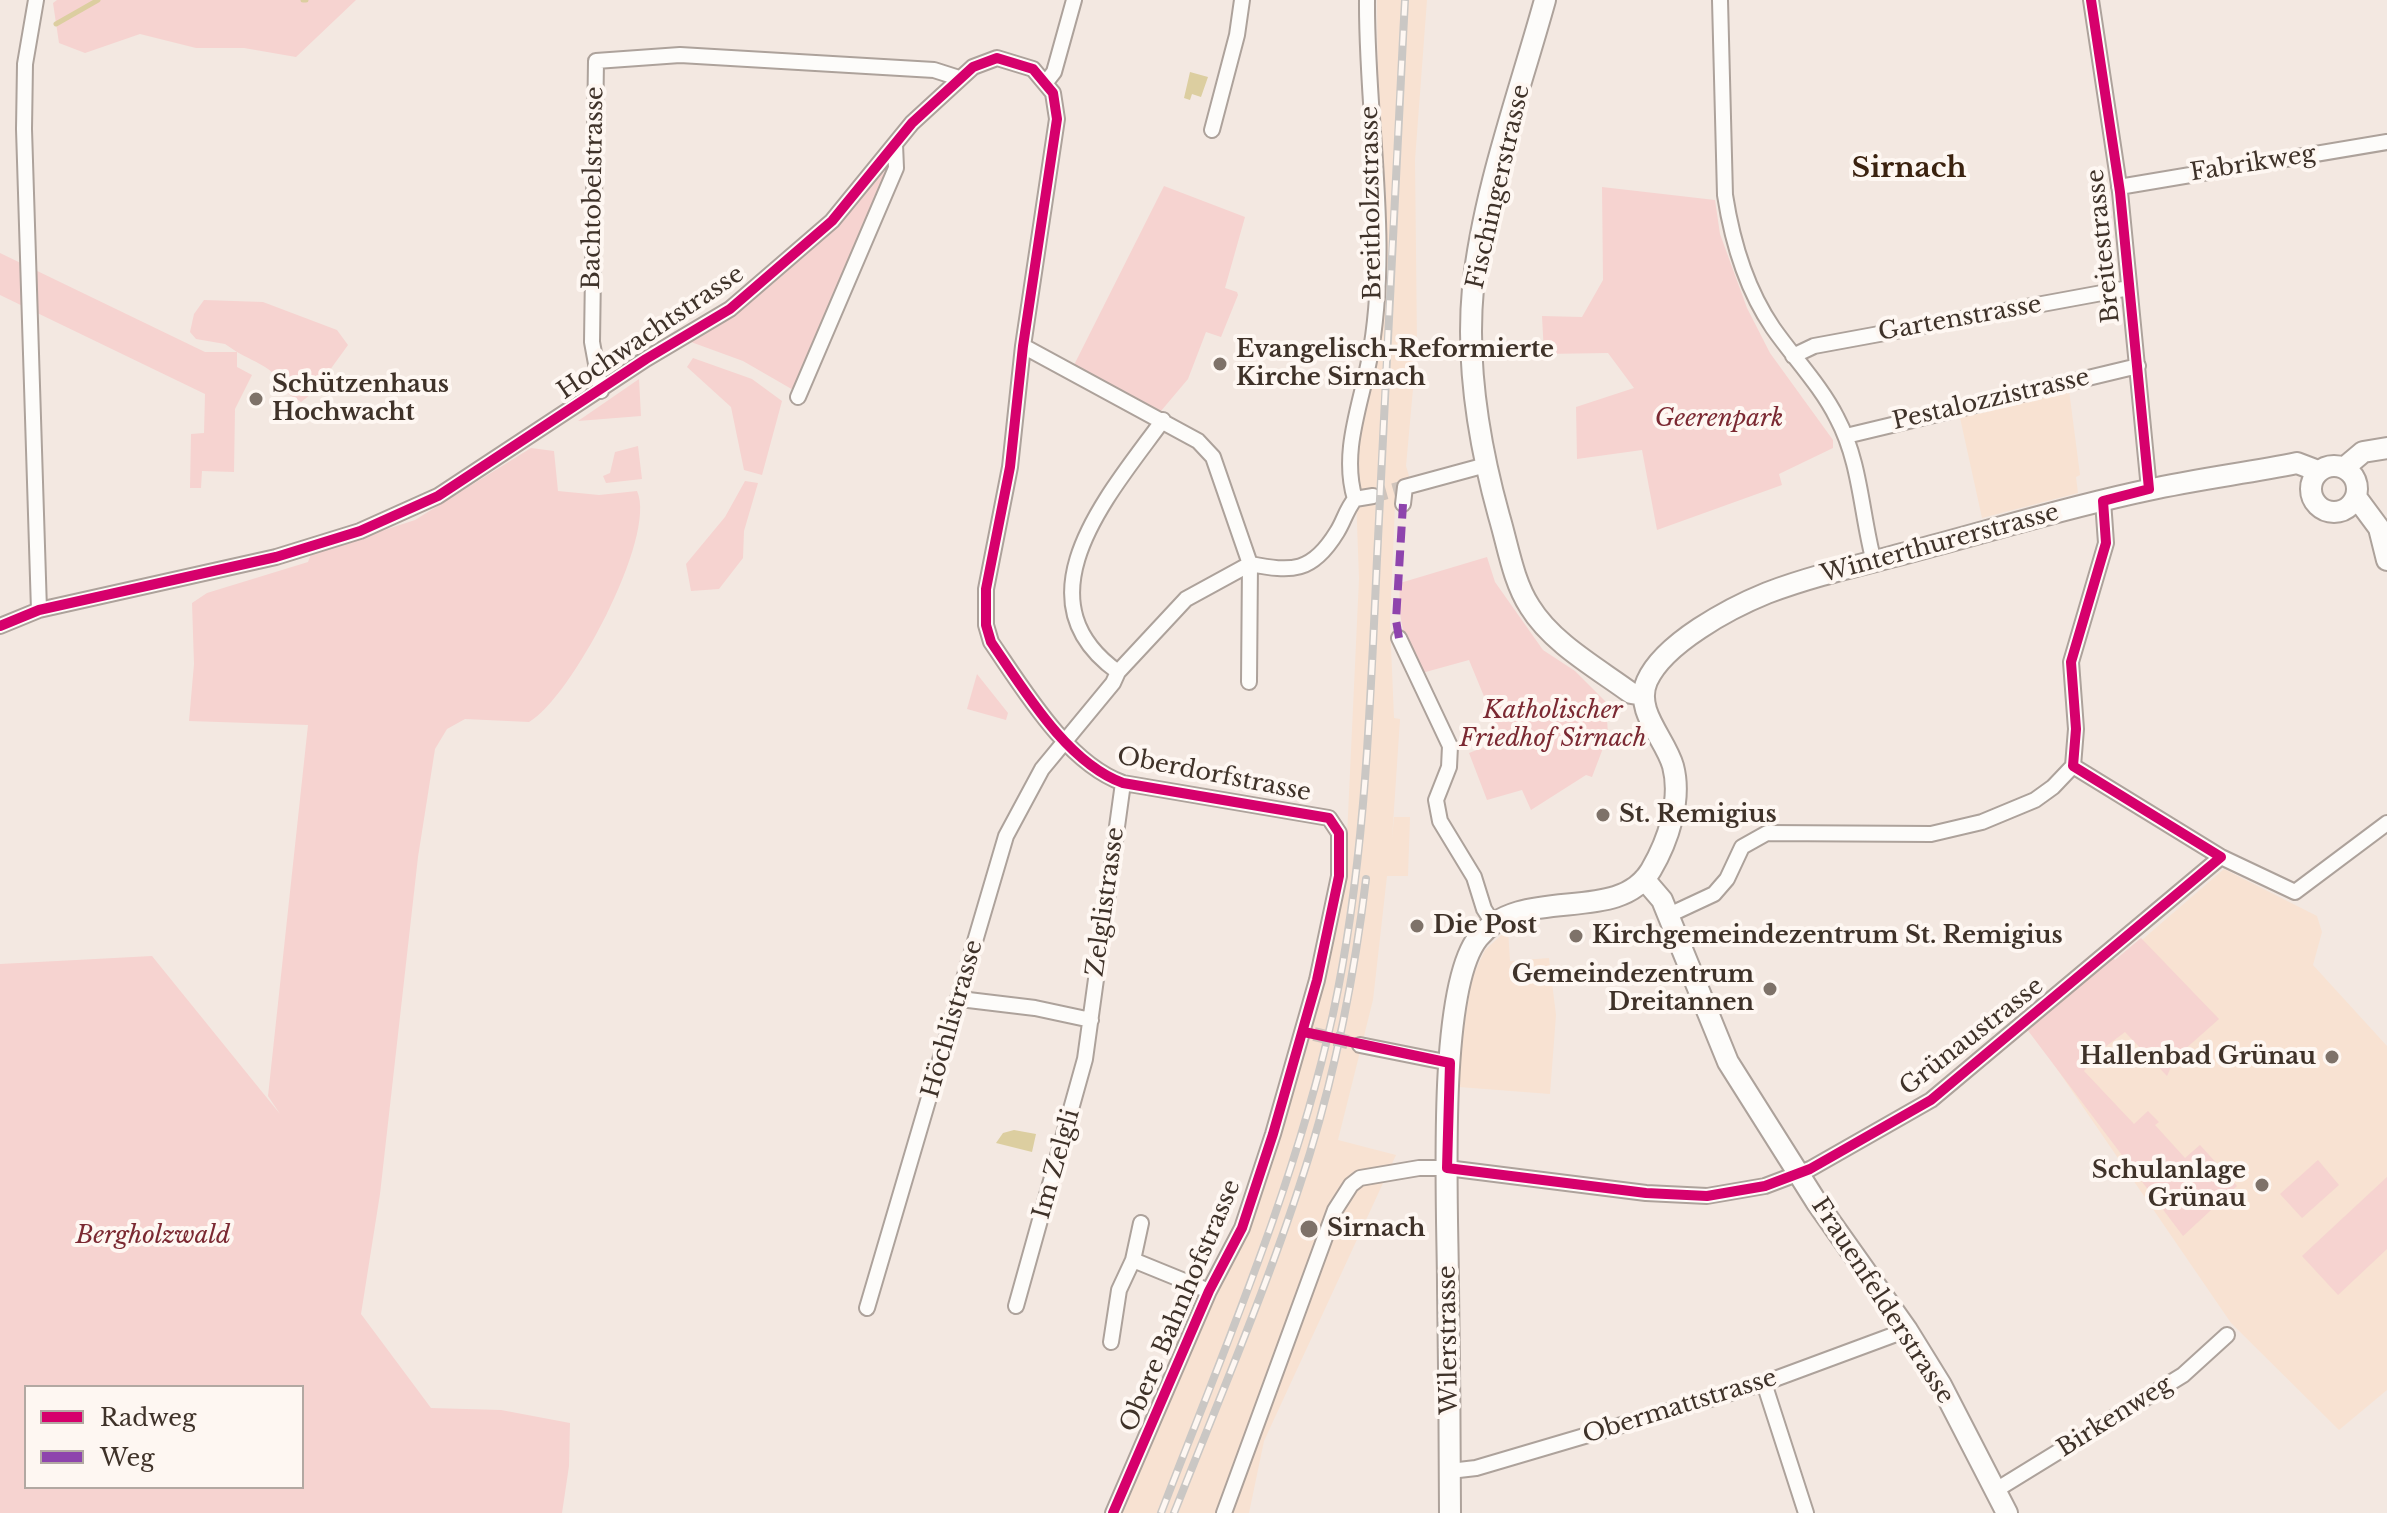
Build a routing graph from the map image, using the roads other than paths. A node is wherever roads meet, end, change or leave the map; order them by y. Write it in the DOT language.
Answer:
graph roads {
  1 [pos="36,0"];
  2 [pos="1074,0"];
  3 [pos="1242,0"];
  4 [pos="1367,0"];
  5 [pos="1545,0"];
  6 [pos="1720,0"];
  7 [pos="2091,0"];
  8 [pos="959,78"];
  9 [pos="1047,81"];
  10 [pos="1212,130"];
  11 [pos="2387,142"];
  12 [pos="895,144"];
  13 [pos="2119,187"];
  14 [pos="2129,288"];
  15 [pos="1023,346"];
  16 [pos="1793,356"];
  17 [pos="2138,366"];
  18 [pos="601,391"];
  19 [pos="798,397"];
  20 [pos="1163,420"];
  21 [pos="1846,436"];
  22 [pos="2387,450"];
  23 [pos="1486,465"];
  24 [pos="2315,478"];
  25 [pos="2349,488"];
  26 [pos="2149,489"];
  27 [pos="1373,496"];
  28 [pos="1355,499"];
  29 [pos="2103,501"];
  30 [pos="1403,504"];
  31 [pos="2384,553"];
  32 [pos="1874,562"];
  33 [pos="1250,564"];
  34 [pos="39,610"];
  35 [pos="0,626"];
  36 [pos="1399,638"];
  37 [pos="1118,672"];
  38 [pos="1249,682"];
  39 [pos="1643,695"];
  40 [pos="1066,743"];
  41 [pos="2073,766"];
  42 [pos="1123,783"];
  43 [pos="2387,823"];
  44 [pos="2221,857"];
  45 [pos="1644,879"];
  46 [pos="1669,915"];
  47 [pos="1493,923"];
  48 [pos="960,999"];
  49 [pos="1091,1020"];
  50 [pos="1309,1033"];
  51 [pos="1360,1045"];
  52 [pos="1450,1063"];
  53 [pos="1447,1168"];
  54 [pos="1798,1174"];
  55 [pos="1141,1223"];
  56 [pos="1133,1260"];
  57 [pos="1209,1291"];
  58 [pos="1016,1306"];
  59 [pos="867,1308"];
  60 [pos="1907,1330"];
  61 [pos="2227,1335"];
  62 [pos="1111,1342"];
  63 [pos="1764,1383"];
  64 [pos="1450,1471"];
  65 [pos="1996,1490"];
  66 [pos="1113,1513"];
  67 [pos="1224,1513"];
  68 [pos="1450,1513"];
  69 [pos="1806,1513"];
  70 [pos="2007,1513"];
  1 -- 34 [label="street"];
  2 -- 9 [label="street"];
  3 -- 10 [label="street"];
  4 -- 28 [label="street, Breitholzstrasse"];
  5 -- 23 [label="main road, Fischingerstrasse"];
  6 -- 16 [label="street"];
  7 -- 13 [label="street, Breitestrasse"];
  8 -- 9 [label="street, Hochwachtstrasse"];
  8 -- 12 [label="street, Hochwachtstrasse"];
  8 -- 18 [label="street, Bachtobelstrasse"];
  9 -- 15 [label="street"];
  11 -- 13 [label="street, Fabrikweg"];
  12 -- 18 [label="street, Hochwachtstrasse"];
  12 -- 19 [label="street"];
  13 -- 14 [label="street, Breitestrasse"];
  14 -- 16 [label="street, Gartenstrasse"];
  14 -- 17 [label="street, Breitestrasse"];
  15 -- 20 [label="street"];
  15 -- 40 [label="street, Oberdorfstrasse"];
  16 -- 21 [label="street"];
  17 -- 21 [label="street, Pestalozzistrasse"];
  17 -- 26 [label="street, Breitestrasse"];
  18 -- 34 [label="street, Hochwachtstrasse"];
  20 -- 33 [label="street"];
  20 -- 37 [label="street"];
  21 -- 32 [label="street"];
  22 -- 25 [label="main road"];
  23 -- 30 [label="street"];
  23 -- 39 [label="main road, Fischingerstrasse"];
  24 -- 25 [label="main road"];
  24 -- 25 [label="main road"];
  24 -- 26 [label="main road, Winterthurerstrasse"];
  25 -- 31 [label="main road"];
  26 -- 29 [label="main road, Winterthurerstrasse"];
  27 -- 28 [label="street"];
  28 -- 33 [label="street"];
  29 -- 32 [label="main road, Winterthurerstrasse"];
  29 -- 41 [label="street"];
  32 -- 39 [label="main road, Winterthurerstrasse"];
  33 -- 37 [label="street, Höchlistrasse"];
  33 -- 38 [label="street"];
  34 -- 35 [label="street, Hochwachtstrasse"];
  36 -- 47 [label="street"];
  37 -- 40 [label="street, Höchlistrasse"];
  39 -- 45 [label="main road"];
  40 -- 42 [label="street, Oberdorfstrasse"];
  40 -- 48 [label="street, Höchlistrasse"];
  41 -- 44 [label="street"];
  41 -- 46 [label="street"];
  42 -- 49 [label="street, Zelglistrasse"];
  42 -- 50 [label="street, Oberdorfstrasse"];
  43 -- 44 [label="street"];
  44 -- 54 [label="street, Grünaustrasse"];
  45 -- 46 [label="main road, Frauenfelderstrasse"];
  45 -- 47 [label="main road"];
  46 -- 54 [label="main road, Frauenfelderstrasse"];
  47 -- 52 [label="main road"];
  48 -- 49 [label="street"];
  48 -- 59 [label="street, Höchlistrasse"];
  49 -- 58 [label="street, Im Zelgli"];
  50 -- 57 [label="street, Obere Bahnhofstrasse"];
  51 -- 52 [label="street"];
  52 -- 53 [label="main road, Wilerstrasse"];
  53 -- 54 [label="street, Grünaustrasse"];
  53 -- 64 [label="main road, Wilerstrasse"];
  53 -- 67 [label="street, Grünaustrasse"];
  54 -- 60 [label="main road, Frauenfelderstrasse"];
  55 -- 56 [label="street"];
  56 -- 57 [label="street"];
  56 -- 62 [label="street"];
  57 -- 66 [label="street, Obere Bahnhofstrasse"];
  60 -- 63 [label="street, Obermattstrasse"];
  60 -- 65 [label="main road, Frauenfelderstrasse"];
  61 -- 65 [label="street, Birkenweg"];
  63 -- 64 [label="street, Obermattstrasse"];
  63 -- 69 [label="street"];
  64 -- 68 [label="main road, Wilerstrasse"];
  65 -- 70 [label="main road, Frauenfelderstrasse"];
}
